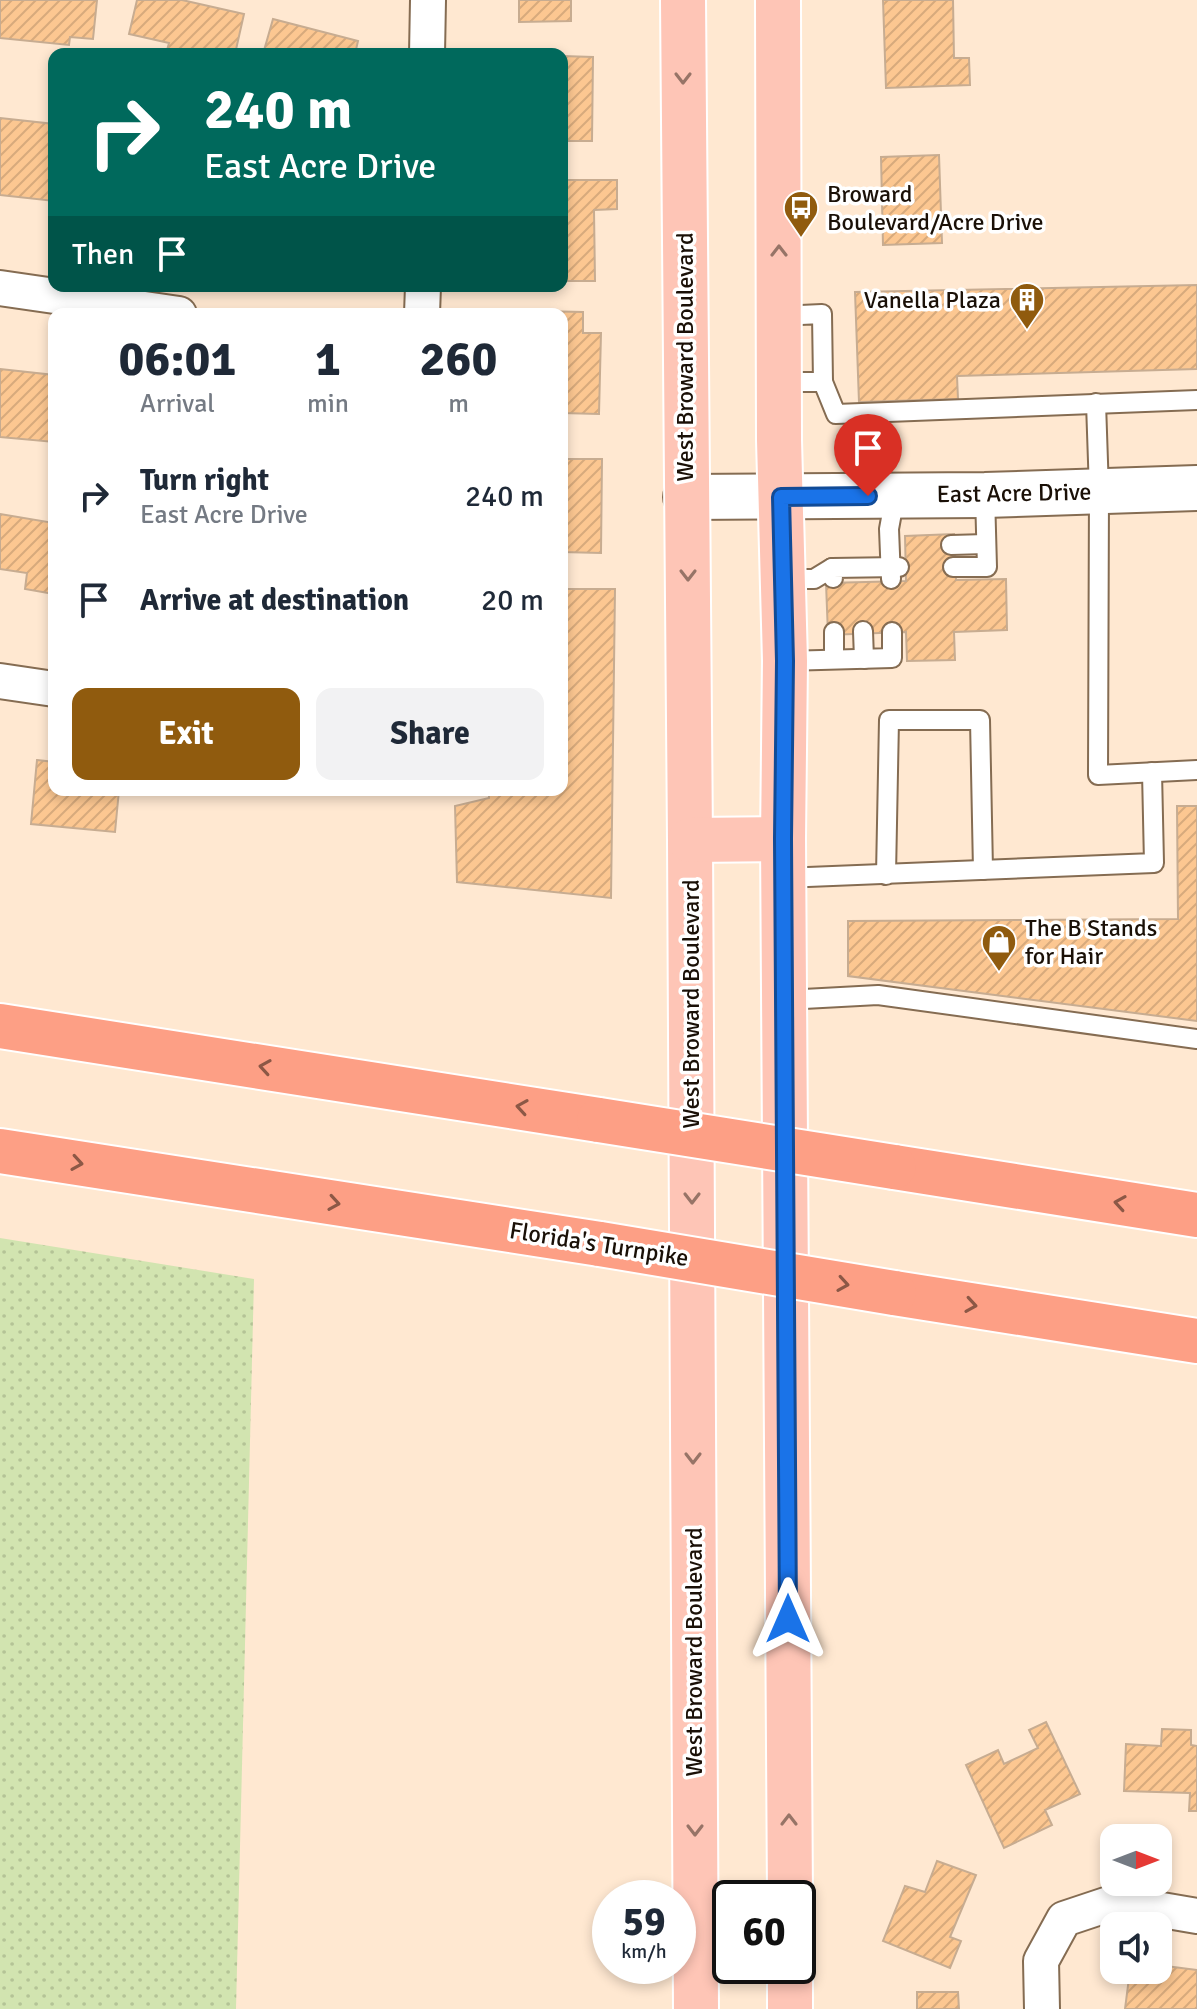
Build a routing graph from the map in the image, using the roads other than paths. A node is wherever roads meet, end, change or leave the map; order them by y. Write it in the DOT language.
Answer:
graph roads {
  1 [pos="428,0"];
  2 [pos="683,0"];
  3 [pos="778,0"];
  4 [pos="427,48"];
  5 [pos="0,288"];
  6 [pos="138,308"];
  7 [pos="779,316"];
  8 [pos="779,382"];
  9 [pos="823,382"];
  10 [pos="1197,400"];
  11 [pos="1096,403"];
  12 [pos="1197,488"];
  13 [pos="1099,491"];
  14 [pos="985,495"];
  15 [pos="895,496"];
  16 [pos="686,497"];
  17 [pos="781,497"];
  18 [pos="986,544"];
  19 [pos="951,545"];
  20 [pos="953,567"];
  21 [pos="782,579"];
  22 [pos="863,631"];
  23 [pos="834,632"];
  24 [pos="892,632"];
  25 [pos="834,659"];
  26 [pos="864,659"];
  27 [pos="785,661"];
  28 [pos="0,681"];
  29 [pos="48,688"];
  30 [pos="1197,770"];
  31 [pos="1152,772"];
  32 [pos="690,840"];
  33 [pos="783,859"];
  34 [pos="983,870"];
  35 [pos="886,875"];
  36 [pos="785,1000"];
  37 [pos="0,1026"];
  38 [pos="1197,1039"];
  39 [pos="0,1151"];
  40 [pos="1197,1215"];
  41 [pos="1197,1341"];
  42 [pos="790,1880"];
  43 [pos="1197,1916"];
  44 [pos="790,1984"];
  45 [pos="696,2009"];
  46 [pos="790,2009"];
  47 [pos="1042,2009"];
  1 -- 4 [label="street"];
  2 -- 16 [label="main road, West Broward Boulevard, one-way"];
  7 -- 3 [label="main road, one-way"];
  5 -- 6 [label="street"];
  7 -- 8 [label="main road"];
  7 -- 9 [label="lane"];
  8 -- 9 [label="lane"];
  8 -- 17 [label="main road"];
  9 -- 11 [label="lane"];
  10 -- 11 [label="lane"];
  11 -- 13 [label="lane"];
  12 -- 13 [label="street, East Acre Drive"];
  13 -- 14 [label="street, East Acre Drive"];
  13 -- 31 [label="lane"];
  14 -- 15 [label="street, East Acre Drive"];
  14 -- 18 [label="lane"];
  15 -- 17 [label="street, East Acre Drive"];
  15 -- 21 [label="lane"];
  16 -- 17 [label="street, East Acre Drive"];
  16 -- 32 [label="main road, West Broward Boulevard, one-way"];
  17 -- 21 [label="main road"];
  18 -- 19 [label="lane"];
  18 -- 20 [label="lane"];
  21 -- 27 [label="main road"];
  22 -- 26 [label="lane"];
  23 -- 25 [label="lane"];
  24 -- 26 [label="lane"];
  25 -- 26 [label="lane"];
  25 -- 27 [label="lane"];
  27 -- 33 [label="main road"];
  28 -- 29 [label="street"];
  30 -- 31 [label="lane"];
  31 -- 34 [label="lane"];
  32 -- 33 [label="main road"];
  32 -- 45 [label="main road, West Broward Boulevard, one-way"];
  33 -- 35 [label="lane"];
  33 -- 36 [label="main road"];
  34 -- 35 [label="lane"];
  34 -- 35 [label="lane"];
  36 -- 38 [label="lane"];
  42 -- 36 [label="main road, one-way"];
  40 -- 37 [label="highway, one-way, bridge"];
  39 -- 41 [label="highway, Florida's Turnpike, one-way, bridge"];
  43 -- 47 [label="street"];
  44 -- 46 [label="main road"];
}
